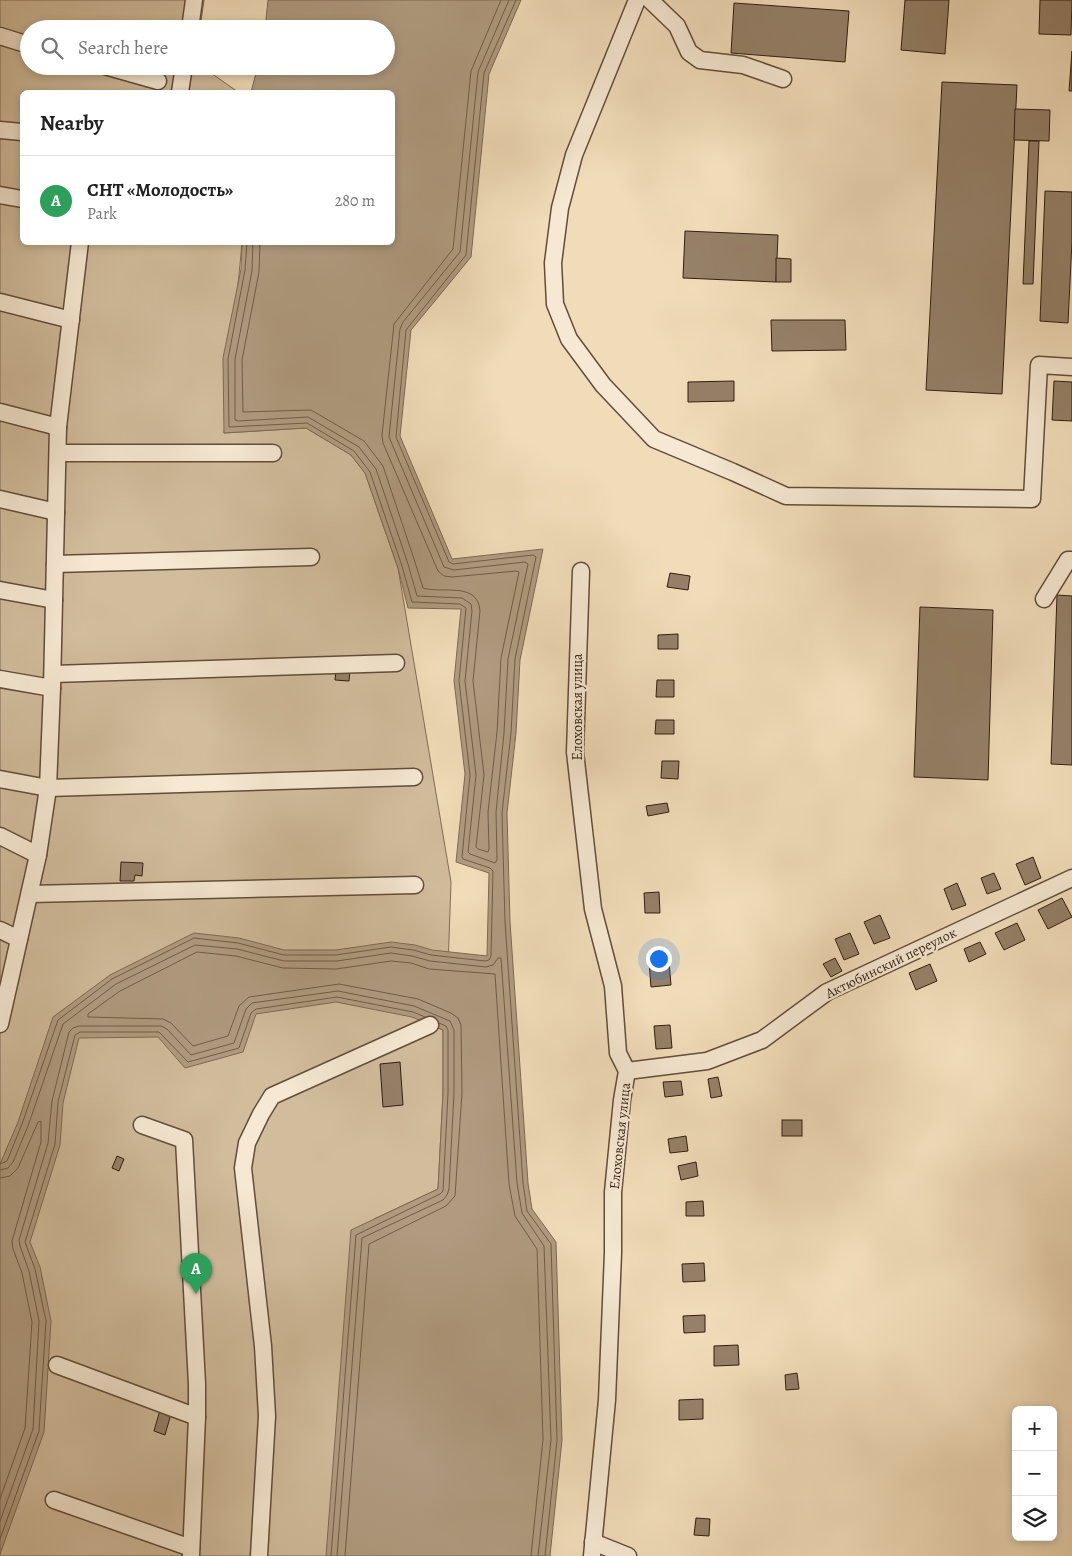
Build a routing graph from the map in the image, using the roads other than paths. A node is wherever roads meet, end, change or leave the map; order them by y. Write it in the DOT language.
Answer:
graph roads {
  1 [pos="194,0"];
  2 [pos="637,0"];
  3 [pos="650,0"];
  4 [pos="191,20"];
  5 [pos="0,36"];
  6 [pos="20,42"];
  7 [pos="137,75"];
  8 [pos="183,75"];
  9 [pos="783,79"];
  10 [pos="158,81"];
  11 [pos="180,90"];
  12 [pos="0,130"];
  13 [pos="20,132"];
  14 [pos="0,194"];
  15 [pos="20,199"];
  16 [pos="80,245"];
  17 [pos="0,302"];
  18 [pos="71,320"];
  19 [pos="1072,367"];
  20 [pos="0,412"];
  21 [pos="58,427"];
  22 [pos="58,453"];
  23 [pos="273,453"];
  24 [pos="0,499"];
  25 [pos="56,512"];
  26 [pos="311,557"];
  27 [pos="1072,560"];
  28 [pos="55,564"];
  29 [pos="581,571"];
  30 [pos="0,590"];
  31 [pos="1044,599"];
  32 [pos="54,600"];
  33 [pos="396,663"];
  34 [pos="0,679"];
  35 [pos="52,681"];
  36 [pos="414,777"];
  37 [pos="0,779"];
  38 [pos="48,788"];
  39 [pos="0,836"];
  40 [pos="38,856"];
  41 [pos="1072,878"];
  42 [pos="415,885"];
  43 [pos="30,894"];
  44 [pos="0,930"];
  45 [pos="19,939"];
  46 [pos="0,1024"];
  47 [pos="430,1025"];
  48 [pos="627,1072"];
  49 [pos="142,1125"];
  50 [pos="57,1365"];
  51 [pos="197,1417"];
  52 [pos="54,1500"];
  53 [pos="593,1549"];
  54 [pos="191,1552"];
  55 [pos="259,1556"];
  56 [pos="628,1556"];
  1 -- 4 [label="street"];
  2 -- 19 [label="street"];
  3 -- 9 [label="street"];
  5 -- 6 [label="street"];
  7 -- 10 [label="street"];
  8 -- 11 [label="street"];
  12 -- 13 [label="street"];
  14 -- 15 [label="street"];
  16 -- 18 [label="street"];
  17 -- 18 [label="street"];
  18 -- 21 [label="street"];
  20 -- 21 [label="street"];
  21 -- 22 [label="street"];
  22 -- 23 [label="street"];
  22 -- 25 [label="street"];
  24 -- 25 [label="street"];
  25 -- 28 [label="street"];
  26 -- 28 [label="street"];
  27 -- 31 [label="street"];
  28 -- 32 [label="street"];
  29 -- 48 [label="street, Елоховская улица"];
  30 -- 32 [label="street"];
  32 -- 35 [label="street"];
  33 -- 35 [label="street"];
  34 -- 35 [label="street"];
  35 -- 38 [label="street"];
  36 -- 38 [label="street"];
  37 -- 38 [label="street"];
  38 -- 40 [label="street"];
  39 -- 40 [label="street"];
  40 -- 43 [label="street"];
  41 -- 48 [label="street, Актюбинский переулок"];
  42 -- 43 [label="street"];
  43 -- 45 [label="street"];
  44 -- 45 [label="street"];
  45 -- 46 [label="street"];
  47 -- 55 [label="street"];
  48 -- 53 [label="street, Елоховская улица"];
  49 -- 51 [label="street"];
  50 -- 51 [label="street"];
  51 -- 54 [label="street"];
  52 -- 54 [label="street"];
  53 -- 56 [label="street"];
}
